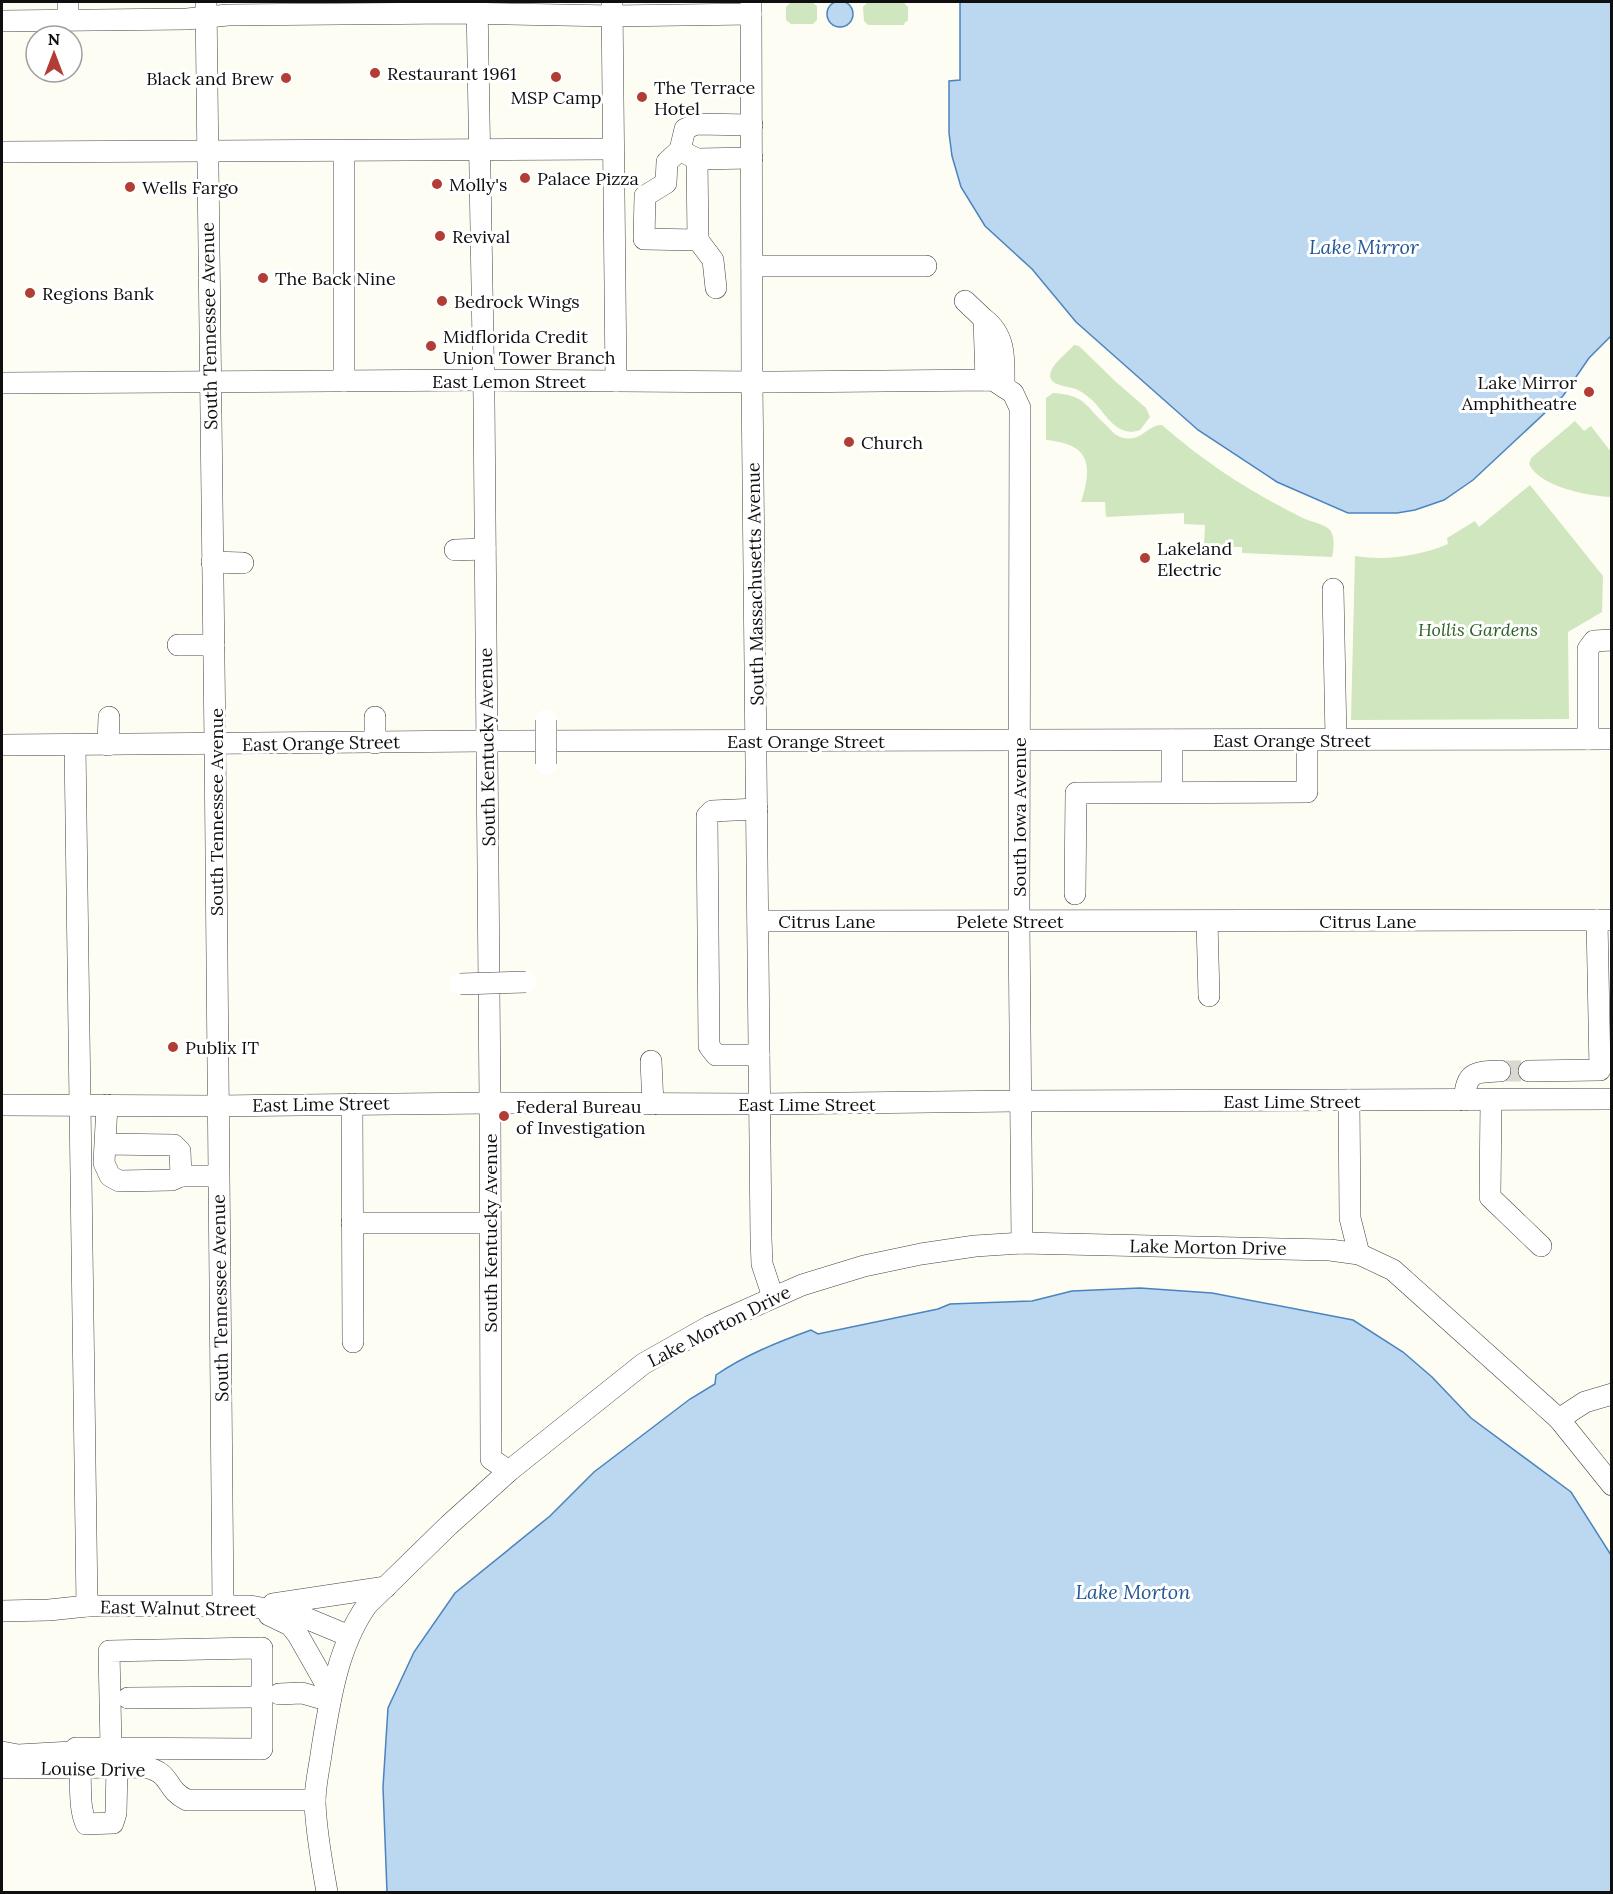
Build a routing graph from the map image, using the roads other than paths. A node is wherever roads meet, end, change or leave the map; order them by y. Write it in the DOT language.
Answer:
graph roads {
  1 [pos="478,8"];
  2 [pos="751,8"];
  3 [pos="206,9"];
  4 [pos="613,9"];
  5 [pos="68,11"];
  6 [pos="2,21"];
  7 [pos="752,125"];
  8 [pos="613,149"];
  9 [pos="480,150"];
  10 [pos="344,151"];
  11 [pos="2,152"];
  12 [pos="207,152"];
  13 [pos="689,155"];
  14 [pos="752,158"];
  15 [pos="698,240"];
  16 [pos="752,266"];
  17 [pos="926,266"];
  18 [pos="716,288"];
  19 [pos="965,301"];
  20 [pos="483,380"];
  21 [pos="344,381"];
  22 [pos="616,381"];
  23 [pos="210,382"];
  24 [pos="752,382"];
  25 [pos="2,383"];
  26 [pos="1001,387"];
  27 [pos="485,549"];
  28 [pos="455,550"];
  29 [pos="212,562"];
  30 [pos="243,563"];
  31 [pos="1333,589"];
  32 [pos="1611,640"];
  33 [pos="178,645"];
  34 [pos="213,645"];
  35 [pos="109,717"];
  36 [pos="375,717"];
  37 [pos="546,720"];
  38 [pos="1336,739"];
  39 [pos="1588,739"];
  40 [pos="1611,739"];
  41 [pos="1019,740"];
  42 [pos="1172,740"];
  43 [pos="1307,740"];
  44 [pos="486,741"];
  45 [pos="549,741"];
  46 [pos="757,742"];
  47 [pos="375,743"];
  48 [pos="215,744"];
  49 [pos="2,745"];
  50 [pos="75,745"];
  51 [pos="108,745"];
  52 [pos="1172,792"];
  53 [pos="757,809"];
  54 [pos="1075,894"];
  55 [pos="1604,920"];
  56 [pos="758,921"];
  57 [pos="896,921"];
  58 [pos="1019,921"];
  59 [pos="1124,921"];
  60 [pos="1207,921"];
  61 [pos="526,982"];
  62 [pos="460,984"];
  63 [pos="1209,996"];
  64 [pos="759,1055"];
  65 [pos="651,1061"];
  66 [pos="1600,1070"];
  67 [pos="1500,1071"];
  68 [pos="1529,1071"];
  69 [pos="1607,1099"];
  70 [pos="1464,1100"];
  71 [pos="1491,1100"];
  72 [pos="1021,1101"];
  73 [pos="1349,1101"];
  74 [pos="490,1102"];
  75 [pos="352,1104"];
  76 [pos="653,1104"];
  77 [pos="760,1104"];
  78 [pos="2,1105"];
  79 [pos="79,1105"];
  80 [pos="107,1105"];
  81 [pos="218,1106"];
  82 [pos="105,1144"];
  83 [pos="181,1176"];
  84 [pos="218,1176"];
  85 [pos="352,1223"];
  86 [pos="490,1223"];
  87 [pos="1022,1243"];
  88 [pos="1541,1246"];
  89 [pos="1359,1254"];
  90 [pos="773,1297"];
  91 [pos="353,1342"];
  92 [pos="1611,1394"];
  93 [pos="1559,1419"];
  94 [pos="509,1471"];
  95 [pos="1611,1485"];
  96 [pos="386,1587"];
  97 [pos="87,1606"];
  98 [pos="223,1606"];
  99 [pos="252,1606"];
  100 [pos="2,1611"];
  101 [pos="350,1636"];
  102 [pos="271,1695"];
  103 [pos="331,1697"];
  104 [pos="128,1698"];
  105 [pos="114,1757"];
  106 [pos="78,1758"];
  107 [pos="4,1765"];
  108 [pos="315,1800"];
  109 [pos="327,1893"];
  1 -- 3 [label="street"];
  1 -- 4 [label="street"];
  1 -- 9 [label="street, South Kentucky Avenue"];
  2 -- 4 [label="street"];
  2 -- 7 [label="street, South Massachusetts Avenue"];
  3 -- 5 [label="street"];
  3 -- 12 [label="street, South Tennessee Avenue"];
  4 -- 8 [label="street"];
  5 -- 6 [label="street"];
  7 -- 13 [label="street"];
  7 -- 14 [label="street, South Massachusetts Avenue"];
  8 -- 9 [label="street"];
  8 -- 22 [label="street"];
  9 -- 10 [label="street"];
  9 -- 20 [label="street, South Kentucky Avenue"];
  10 -- 12 [label="street"];
  10 -- 21 [label="street"];
  11 -- 12 [label="street"];
  12 -- 23 [label="street, South Tennessee Avenue"];
  13 -- 14 [label="street"];
  13 -- 15 [label="street"];
  13 -- 15 [label="street"];
  14 -- 16 [label="street, South Massachusetts Avenue"];
  15 -- 18 [label="street"];
  16 -- 17 [label="street"];
  16 -- 24 [label="street, South Massachusetts Avenue"];
  19 -- 26 [label="street, South Iowa Avenue"];
  20 -- 21 [label="street, East Lemon Street"];
  20 -- 22 [label="street, East Lemon Street"];
  20 -- 27 [label="street, South Kentucky Avenue"];
  21 -- 23 [label="street, East Lemon Street"];
  22 -- 24 [label="street, East Lemon Street"];
  23 -- 25 [label="street, East Lemon Street"];
  23 -- 29 [label="street, South Tennessee Avenue"];
  24 -- 26 [label="street, East Lemon Street"];
  24 -- 46 [label="street, South Massachusetts Avenue"];
  26 -- 41 [label="street, South Iowa Avenue"];
  27 -- 28 [label="street"];
  27 -- 44 [label="street, South Kentucky Avenue"];
  29 -- 30 [label="street"];
  29 -- 34 [label="street, South Tennessee Avenue"];
  31 -- 38 [label="street"];
  32 -- 39 [label="street"];
  33 -- 34 [label="street"];
  34 -- 48 [label="street, South Tennessee Avenue"];
  35 -- 51 [label="street"];
  36 -- 47 [label="street"];
  37 -- 45 [label="street, bridge"];
  38 -- 39 [label="street, East Orange Street"];
  38 -- 43 [label="street, East Orange Street"];
  39 -- 40 [label="street, East Orange Street"];
  41 -- 42 [label="street, East Orange Street"];
  41 -- 46 [label="street, East Orange Street"];
  41 -- 58 [label="street, South Iowa Avenue"];
  42 -- 43 [label="street, East Orange Street"];
  42 -- 52 [label="street"];
  43 -- 52 [label="street"];
  44 -- 45 [label="street, East Orange Street"];
  44 -- 47 [label="street, East Orange Street"];
  44 -- 74 [label="street, South Kentucky Avenue"];
  45 -- 46 [label="street, East Orange Street"];
  46 -- 53 [label="street, South Massachusetts Avenue"];
  47 -- 48 [label="street, East Orange Street"];
  48 -- 51 [label="street, East Orange Street"];
  48 -- 81 [label="street, South Tennessee Avenue"];
  49 -- 50 [label="street, East Orange Street"];
  50 -- 51 [label="street, East Orange Street"];
  50 -- 79 [label="street"];
  52 -- 54 [label="street"];
  53 -- 56 [label="street, South Massachusetts Avenue"];
  53 -- 64 [label="street"];
  55 -- 60 [label="street, Citrus Lane"];
  55 -- 66 [label="street"];
  56 -- 57 [label="street, Citrus Lane"];
  56 -- 64 [label="street, South Massachusetts Avenue"];
  57 -- 58 [label="street, Pelete Street"];
  58 -- 59 [label="street, Pelete Street"];
  58 -- 72 [label="street, South Iowa Avenue"];
  59 -- 60 [label="street, Citrus Lane"];
  60 -- 63 [label="street"];
  61 -- 62 [label="street, bridge"];
  64 -- 77 [label="street, South Massachusetts Avenue"];
  65 -- 76 [label="street"];
  66 -- 68 [label="street"];
  66 -- 69 [label="street"];
  67 -- 70 [label="street"];
  69 -- 71 [label="street, East Lime Street"];
  70 -- 71 [label="street, East Lime Street"];
  70 -- 73 [label="street, East Lime Street"];
  71 -- 88 [label="street"];
  72 -- 73 [label="street, East Lime Street"];
  72 -- 77 [label="street, East Lime Street"];
  72 -- 87 [label="street, South Iowa Avenue"];
  73 -- 89 [label="street"];
  74 -- 75 [label="street, East Lime Street"];
  74 -- 76 [label="street, East Lime Street"];
  74 -- 86 [label="street, South Kentucky Avenue"];
  75 -- 81 [label="street, East Lime Street"];
  75 -- 85 [label="street"];
  76 -- 77 [label="street, East Lime Street"];
  77 -- 90 [label="street, South Massachusetts Avenue"];
  78 -- 79 [label="street, East Lime Street"];
  79 -- 80 [label="street, East Lime Street"];
  79 -- 97 [label="street"];
  80 -- 81 [label="street, East Lime Street"];
  80 -- 82 [label="street"];
  81 -- 84 [label="street, South Tennessee Avenue"];
  82 -- 83 [label="street"];
  82 -- 83 [label="street"];
  83 -- 84 [label="street"];
  84 -- 98 [label="street, South Tennessee Avenue"];
  85 -- 86 [label="street"];
  85 -- 91 [label="street"];
  86 -- 94 [label="street, South Kentucky Avenue"];
  87 -- 89 [label="street, Lake Morton Drive"];
  87 -- 90 [label="street, Lake Morton Drive"];
  89 -- 93 [label="street, Lake Morton Drive"];
  90 -- 94 [label="street, Lake Morton Drive"];
  92 -- 93 [label="street"];
  93 -- 95 [label="street, Lake Morton Drive"];
  94 -- 96 [label="street, Lake Morton Drive"];
  96 -- 99 [label="street"];
  96 -- 101 [label="street, Lake Morton Drive"];
  97 -- 98 [label="street, East Walnut Street"];
  97 -- 100 [label="street, East Walnut Street"];
  98 -- 99 [label="street, East Walnut Street"];
  99 -- 101 [label="street, East Walnut Street"];
  99 -- 103 [label="street"];
  101 -- 103 [label="street, Lake Morton Drive"];
  102 -- 103 [label="street"];
  102 -- 104 [label="street"];
  102 -- 105 [label="street"];
  102 -- 105 [label="street"];
  103 -- 108 [label="street, Lake Morton Drive"];
  105 -- 106 [label="street, Louise Drive"];
  105 -- 106 [label="street"];
  105 -- 108 [label="street, Louise Drive"];
  106 -- 107 [label="street, Louise Drive"];
  108 -- 109 [label="street, Lake Morton Drive"];
}
